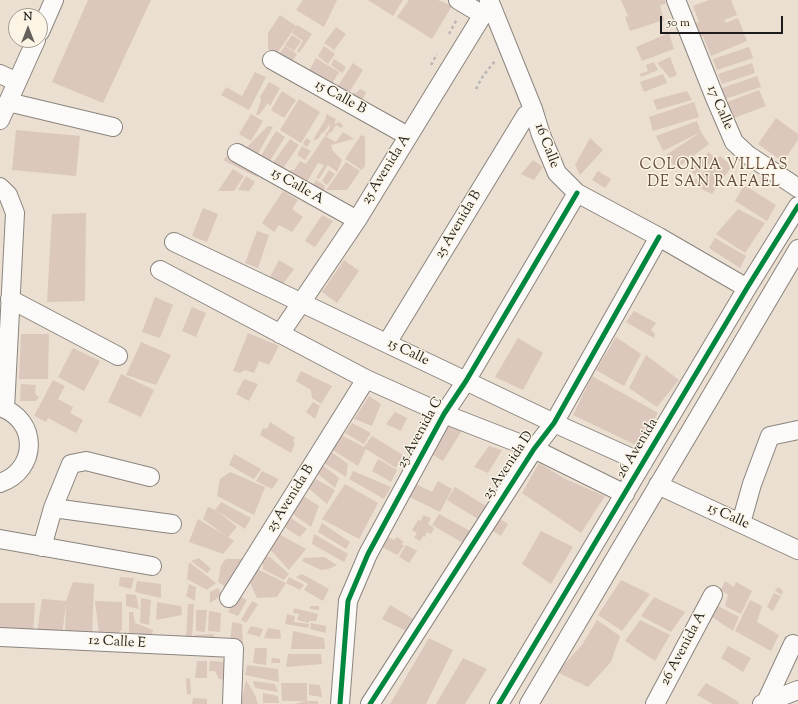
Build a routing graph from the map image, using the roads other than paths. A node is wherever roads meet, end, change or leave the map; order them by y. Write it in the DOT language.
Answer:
graph roads {
  1 [pos="458,0"];
  2 [pos="676,0"];
  3 [pos="52,1"];
  4 [pos="487,6"];
  5 [pos="48,11"];
  6 [pos="32,48"];
  7 [pos="272,60"];
  8 [pos="0,74"];
  9 [pos="17,82"];
  10 [pos="8,102"];
  11 [pos="533,109"];
  12 [pos="0,120"];
  13 [pos="113,127"];
  14 [pos="408,136"];
  15 [pos="237,153"];
  16 [pos="0,187"];
  17 [pos="798,188"];
  18 [pos="577,193"];
  19 [pos="798,206"];
  20 [pos="357,220"];
  21 [pos="660,237"];
  22 [pos="174,242"];
  23 [pos="798,249"];
  24 [pos="160,270"];
  25 [pos="747,288"];
  26 [pos="10,299"];
  27 [pos="302,303"];
  28 [pos="280,334"];
  29 [pos="387,343"];
  30 [pos="118,356"];
  31 [pos="366,379"];
  32 [pos="466,381"];
  33 [pos="2,408"];
  34 [pos="444,414"];
  35 [pos="554,423"];
  36 [pos="798,430"];
  37 [pos="534,449"];
  38 [pos="643,463"];
  39 [pos="150,477"];
  40 [pos="0,483"];
  41 [pos="658,485"];
  42 [pos="625,494"];
  43 [pos="53,508"];
  44 [pos="742,523"];
  45 [pos="172,524"];
  46 [pos="0,539"];
  47 [pos="42,547"];
  48 [pos="798,550"];
  49 [pos="152,566"];
  50 [pos="712,595"];
  51 [pos="229,598"];
  52 [pos="0,637"];
  53 [pos="793,644"];
  54 [pos="798,690"];
  55 [pos="764,703"];
  56 [pos="232,704"];
  57 [pos="340,704"];
  58 [pos="370,704"];
  59 [pos="499,704"];
  60 [pos="529,704"];
  61 [pos="655,704"];
  1 -- 4 [label="street"];
  2 -- 17 [label="street, 17 Calle"];
  3 -- 5 [label="street"];
  4 -- 11 [label="street, 16 Calle"];
  4 -- 14 [label="street, 25 Avenida A"];
  6 -- 9 [label="street"];
  7 -- 14 [label="street, 15 Calle B"];
  8 -- 9 [label="street"];
  9 -- 10 [label="street"];
  10 -- 12 [label="street"];
  10 -- 13 [label="street"];
  11 -- 18 [label="street, 16 Calle"];
  11 -- 29 [label="street, 25 Avenida B"];
  14 -- 20 [label="street, 25 Avenida A"];
  15 -- 20 [label="street, 15 Calle A"];
  16 -- 26 [label="street"];
  18 -- 21 [label="street, 16 Calle"];
  18 -- 32 [label="street, 25 Avenida C"];
  19 -- 25 [label="street, 26 Avenida"];
  20 -- 27 [label="street, 25 Avenida A"];
  21 -- 25 [label="street, 16 Calle"];
  21 -- 35 [label="street, 25 Avenida D"];
  22 -- 27 [label="street, 15 Calle"];
  23 -- 41 [label="street"];
  24 -- 28 [label="street"];
  25 -- 38 [label="street, 26 Avenida"];
  26 -- 30 [label="street"];
  26 -- 33 [label="street"];
  27 -- 28 [label="street, 25 Avenida A"];
  27 -- 29 [label="street, 15 Calle"];
  28 -- 31 [label="street"];
  29 -- 32 [label="street, 15 Calle"];
  31 -- 34 [label="street"];
  31 -- 51 [label="street, 25 Avenida B"];
  32 -- 34 [label="street, 25 Avenida C"];
  32 -- 35 [label="street, 15 Calle"];
  33 -- 40 [label="street"];
  34 -- 37 [label="street"];
  34 -- 57 [label="street, 25 Avenida C"];
  35 -- 37 [label="street, 25 Avenida D"];
  35 -- 38 [label="street, 15 Calle"];
  36 -- 44 [label="street"];
  37 -- 42 [label="street"];
  37 -- 58 [label="street, 25 Avenida D"];
  38 -- 42 [label="street, 26 Avenida"];
  39 -- 43 [label="street"];
  41 -- 44 [label="street, 15 Calle"];
  41 -- 60 [label="street"];
  42 -- 59 [label="street, 26 Avenida"];
  43 -- 45 [label="street"];
  43 -- 47 [label="street"];
  44 -- 48 [label="street, 15 Calle"];
  46 -- 47 [label="street"];
  47 -- 49 [label="street"];
  50 -- 61 [label="street, 26 Avenida A"];
  52 -- 56 [label="street, 12 Calle E"];
  53 -- 55 [label="street"];
  54 -- 55 [label="street"];
}
